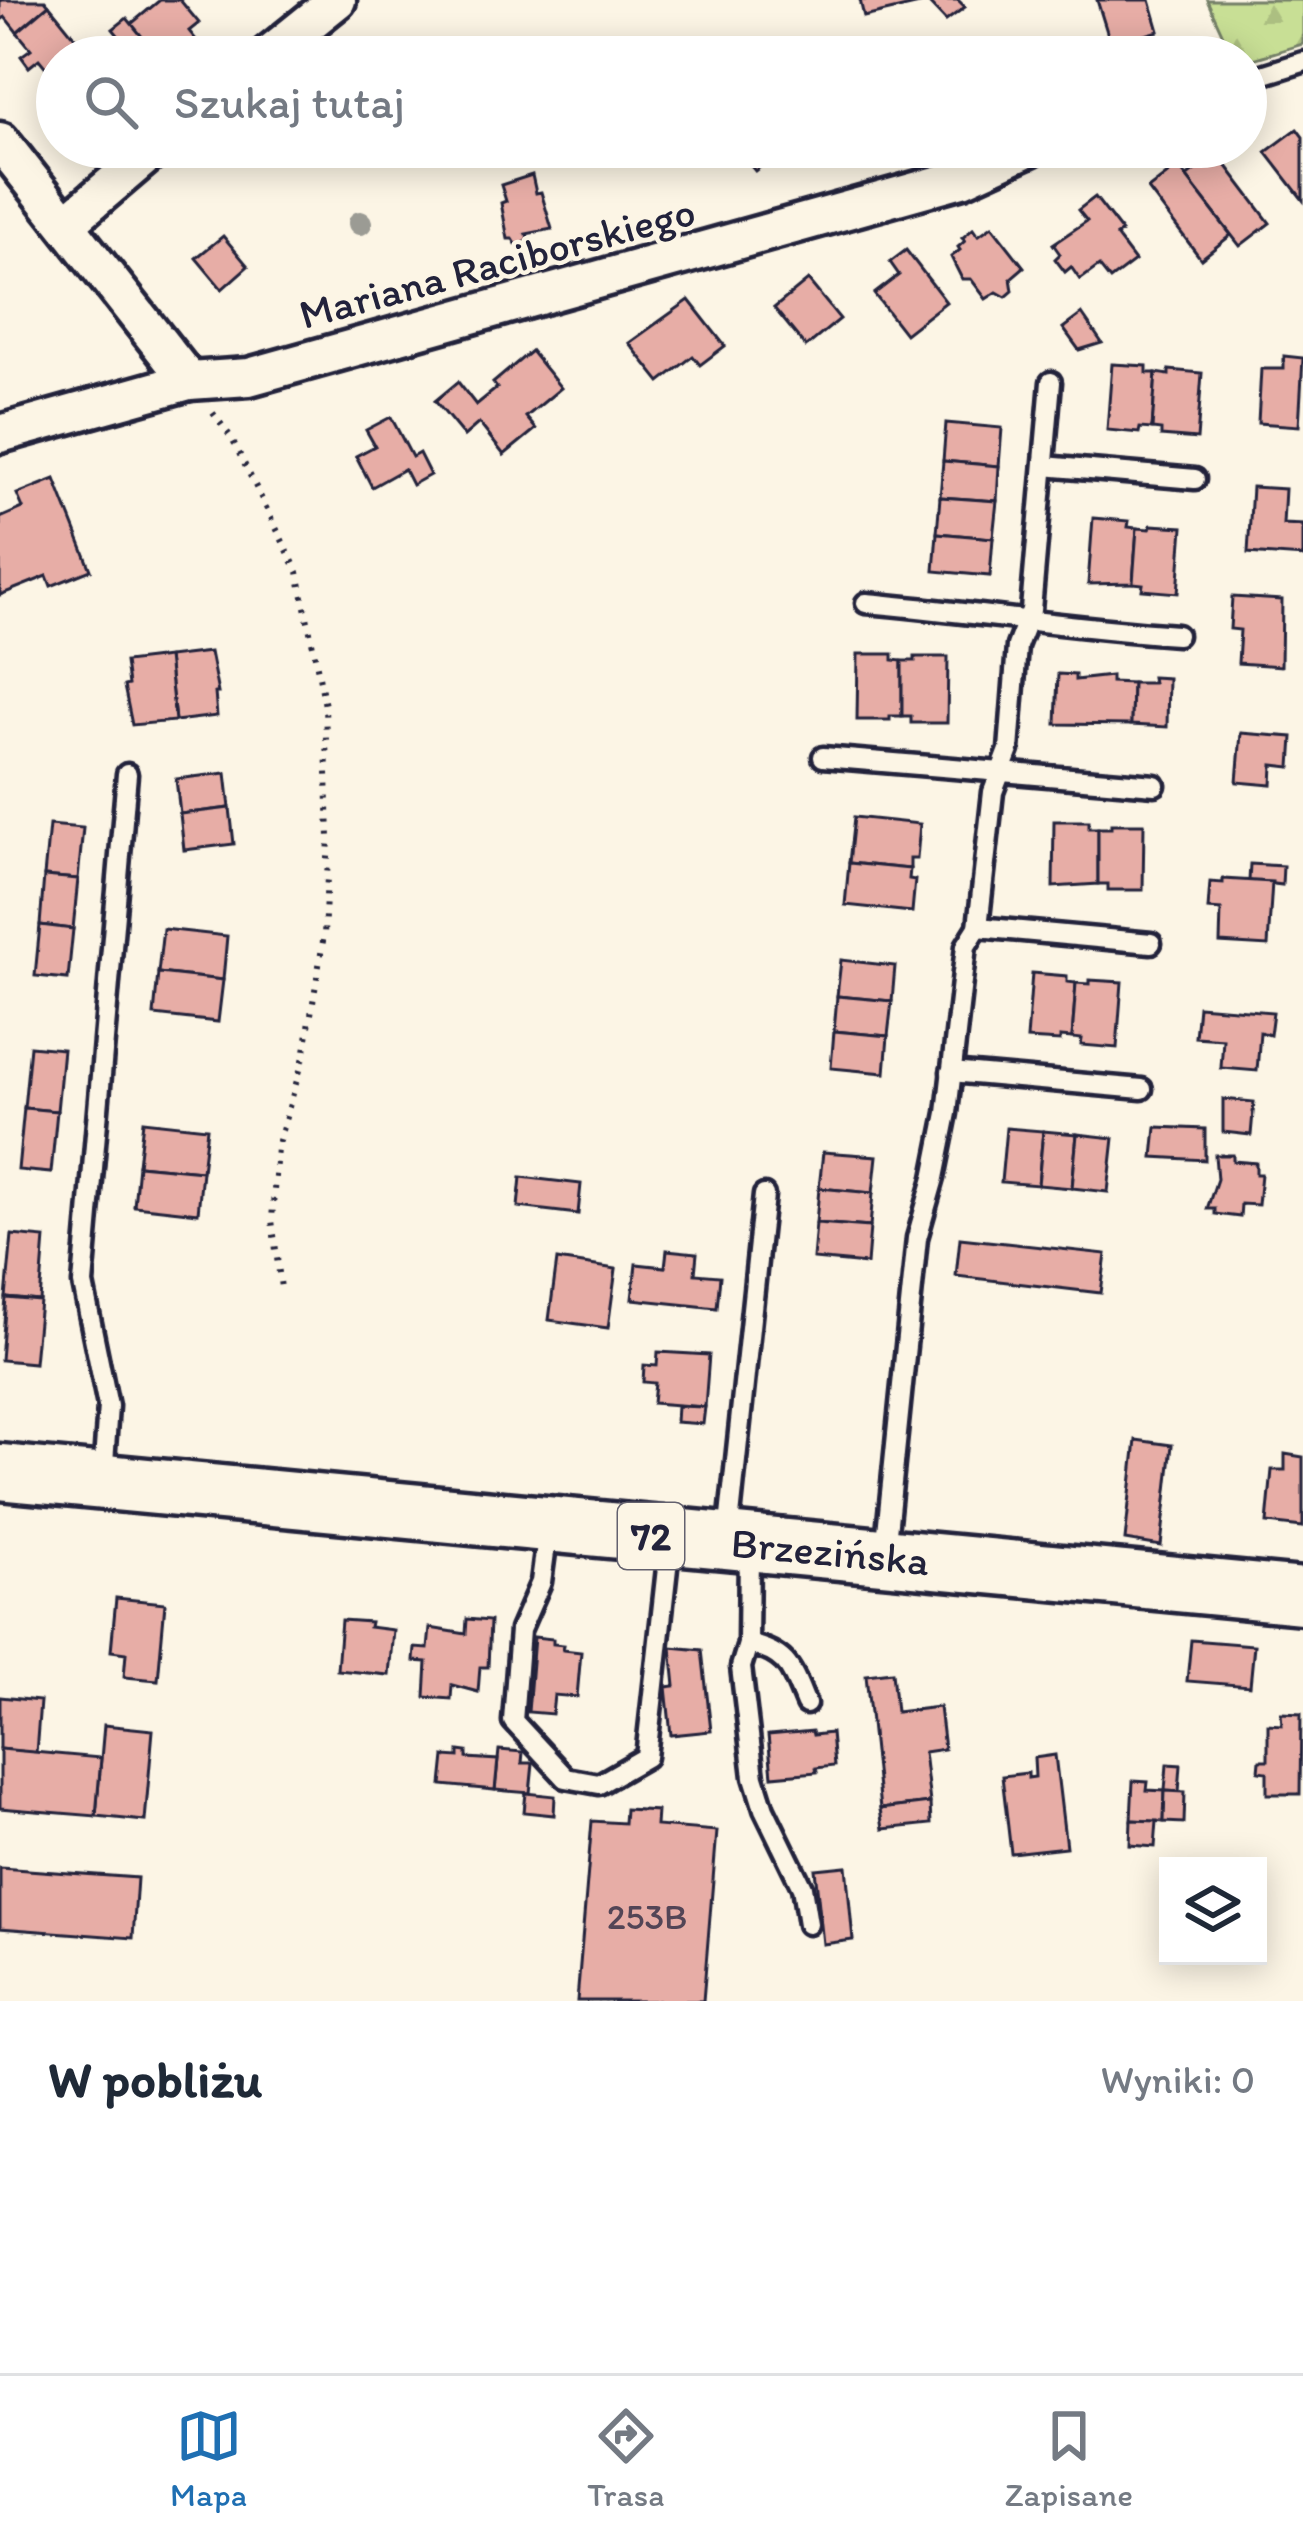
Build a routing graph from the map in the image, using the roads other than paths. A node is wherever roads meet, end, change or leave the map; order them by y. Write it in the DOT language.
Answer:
graph roads {
  1 [pos="337,0"];
  2 [pos="292,36"];
  3 [pos="1303,62"];
  4 [pos="1267,73"];
  5 [pos="0,141"];
  6 [pos="131,168"];
  7 [pos="984,168"];
  8 [pos="67,223"];
  9 [pos="189,381"];
  10 [pos="1051,382"];
  11 [pos="0,434"];
  12 [pos="1044,466"];
  13 [pos="1195,479"];
  14 [pos="866,603"];
  15 [pos="1027,622"];
  16 [pos="1177,635"];
  17 [pos="823,757"];
  18 [pos="1000,772"];
  19 [pos="128,774"];
  20 [pos="1155,785"];
  21 [pos="978,926"];
  22 [pos="1151,943"];
  23 [pos="952,1072"];
  24 [pos="1142,1089"];
  25 [pos="764,1195"];
  26 [pos="0,1472"];
  27 [pos="103,1482"];
  28 [pos="548,1526"];
  29 [pos="671,1538"];
  30 [pos="738,1544"];
  31 [pos="884,1557"];
  32 [pos="1303,1596"];
  33 [pos="748,1644"];
  34 [pos="806,1703"];
  35 [pos="808,1924"];
  1 -- 2 [label="street"];
  3 -- 4 [label="lane"];
  5 -- 8 [label="street"];
  6 -- 8 [label="street"];
  7 -- 9 [label="street, Mariana Raciborskiego"];
  8 -- 9 [label="street"];
  9 -- 11 [label="street, Mariana Raciborskiego"];
  10 -- 12 [label="lane"];
  12 -- 13 [label="lane"];
  12 -- 15 [label="lane"];
  14 -- 15 [label="lane"];
  15 -- 16 [label="lane"];
  15 -- 18 [label="lane"];
  17 -- 18 [label="lane"];
  18 -- 20 [label="lane"];
  18 -- 21 [label="lane"];
  19 -- 27 [label="lane"];
  21 -- 22 [label="lane"];
  21 -- 23 [label="lane"];
  23 -- 24 [label="lane"];
  23 -- 31 [label="lane"];
  25 -- 30 [label="lane"];
  26 -- 27 [label="main road, Brzezińska / 72"];
  27 -- 28 [label="main road, Brzezińska / 72"];
  28 -- 29 [label="main road, Brzezińska / 72"];
  28 -- 29 [label="lane"];
  29 -- 30 [label="main road, Brzezińska / 72"];
  30 -- 31 [label="main road, Brzezińska / 72"];
  30 -- 33 [label="lane"];
  31 -- 32 [label="main road, Brzezińska / 72"];
  33 -- 34 [label="lane"];
  33 -- 35 [label="lane"];
}
